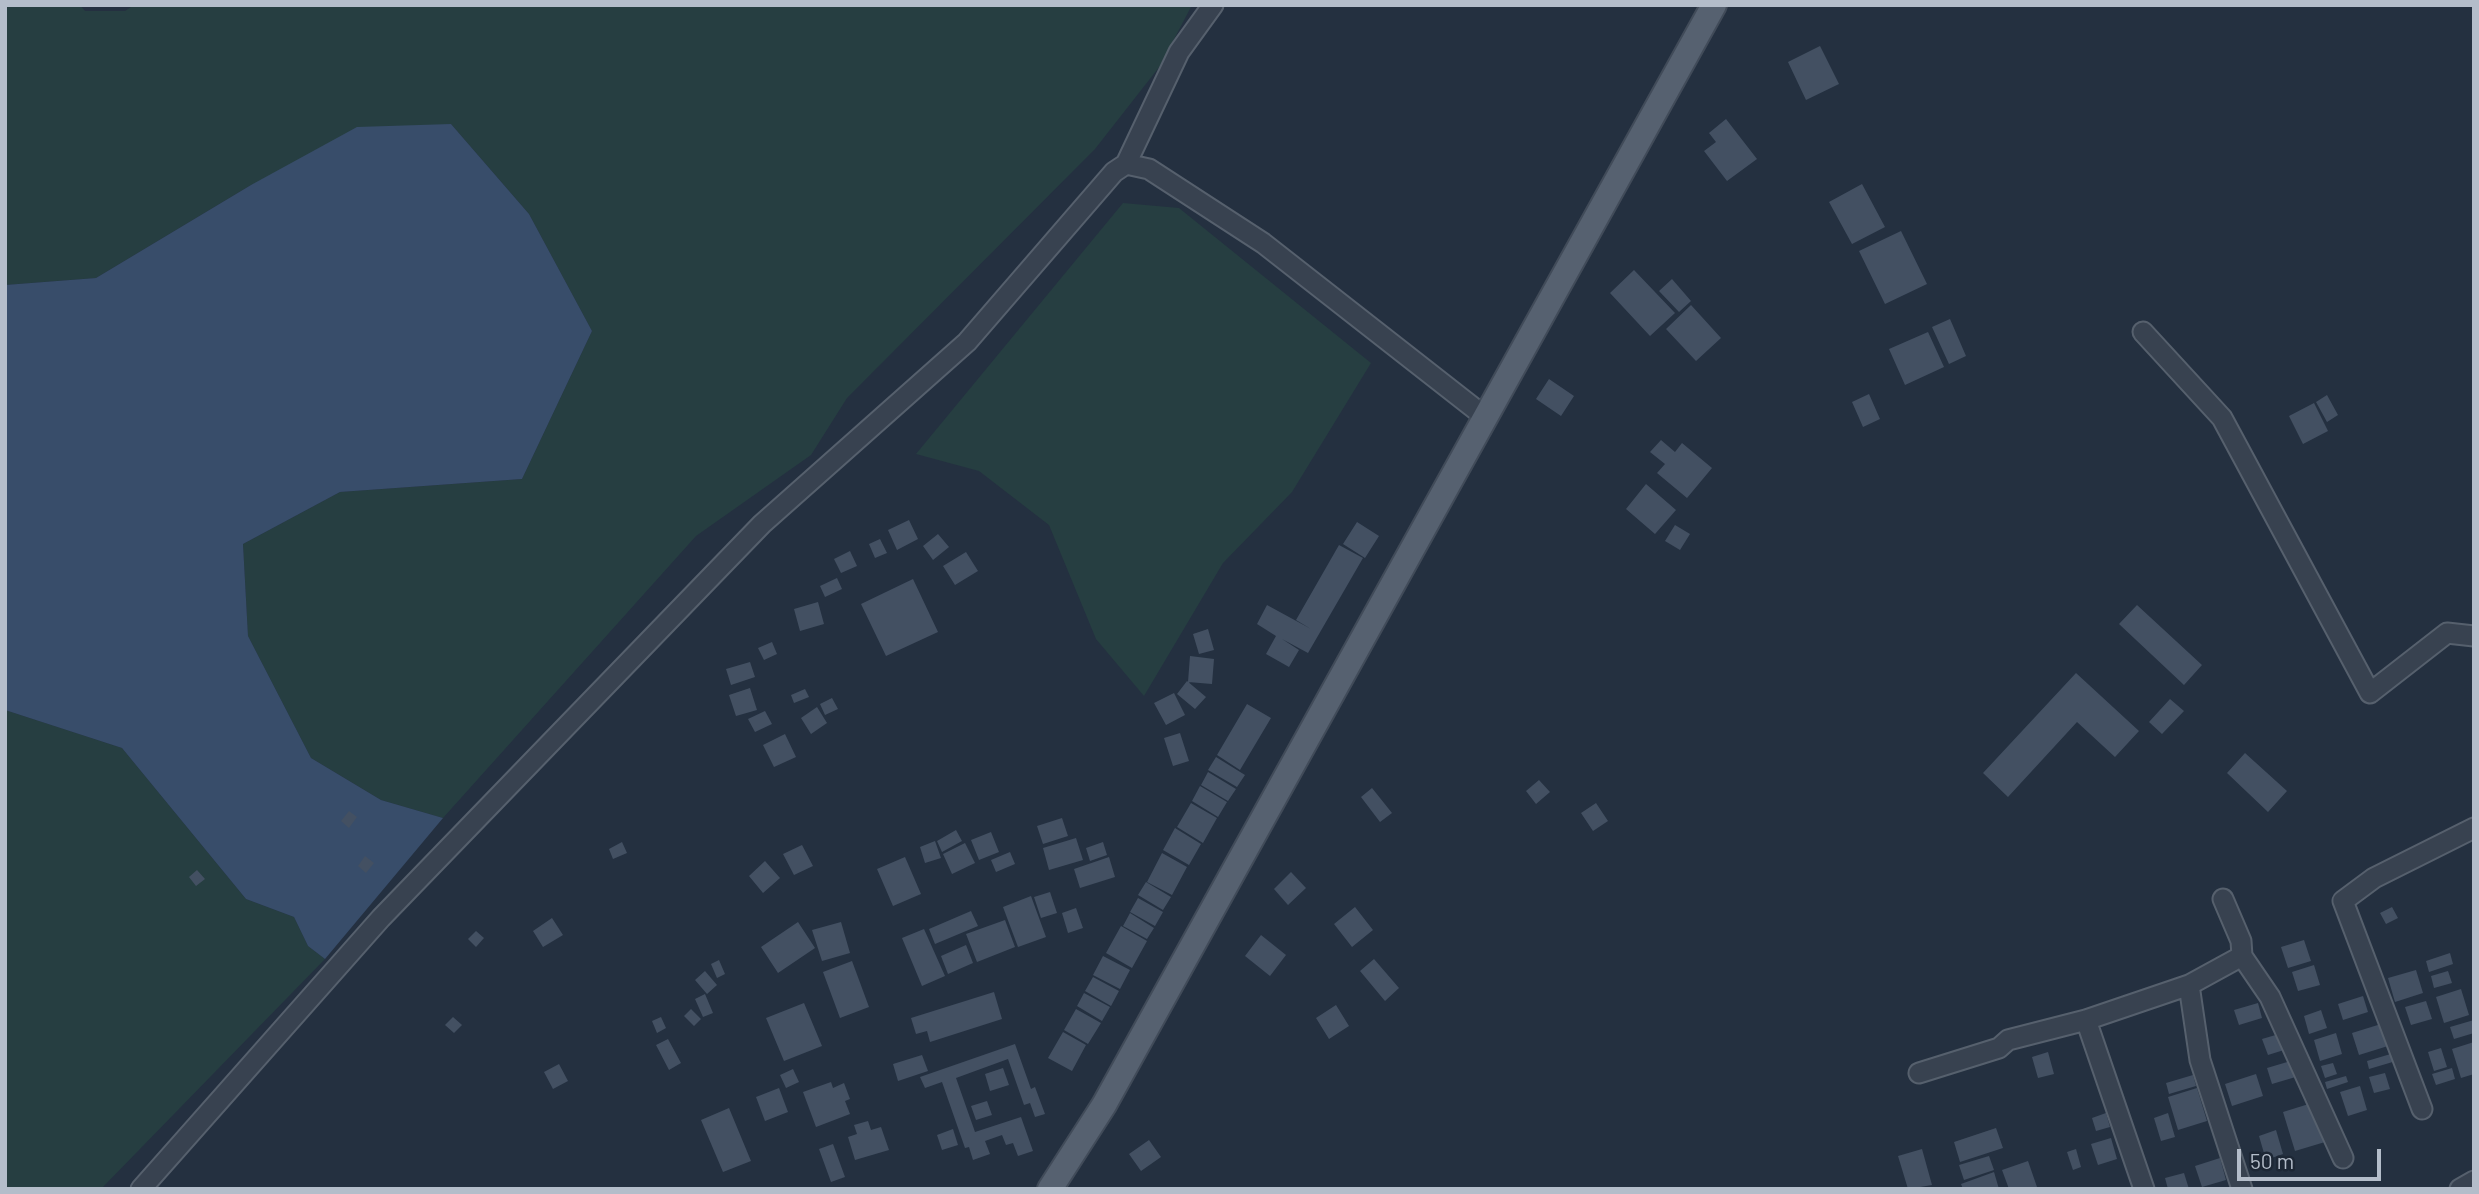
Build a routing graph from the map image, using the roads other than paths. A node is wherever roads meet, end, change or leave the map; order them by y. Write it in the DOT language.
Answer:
graph roads {
  1 [pos="1213,5"];
  2 [pos="1714,5"];
  3 [pos="1126,164"];
  4 [pos="2143,332"];
  5 [pos="1484,416"];
  6 [pos="2474,636"];
  7 [pos="2474,828"];
  8 [pos="2224,899"];
  9 [pos="2242,956"];
  10 [pos="2189,985"];
  11 [pos="2086,1020"];
  12 [pos="1919,1073"];
  13 [pos="2422,1109"];
  14 [pos="2343,1158"];
  15 [pos="2474,1181"];
  16 [pos="141,1189"];
  17 [pos="1050,1189"];
  18 [pos="2144,1189"];
  19 [pos="2242,1189"];
  20 [pos="2460,1189"];
  1 -- 3 [label="street"];
  2 -- 5 [label="main road"];
  3 -- 5 [label="street"];
  3 -- 16 [label="street"];
  4 -- 6 [label="street"];
  5 -- 17 [label="main road"];
  7 -- 13 [label="street"];
  8 -- 9 [label="street"];
  9 -- 10 [label="street"];
  9 -- 14 [label="street"];
  10 -- 11 [label="street"];
  10 -- 19 [label="street"];
  11 -- 12 [label="street"];
  11 -- 18 [label="street"];
  15 -- 20 [label="street"];
}
